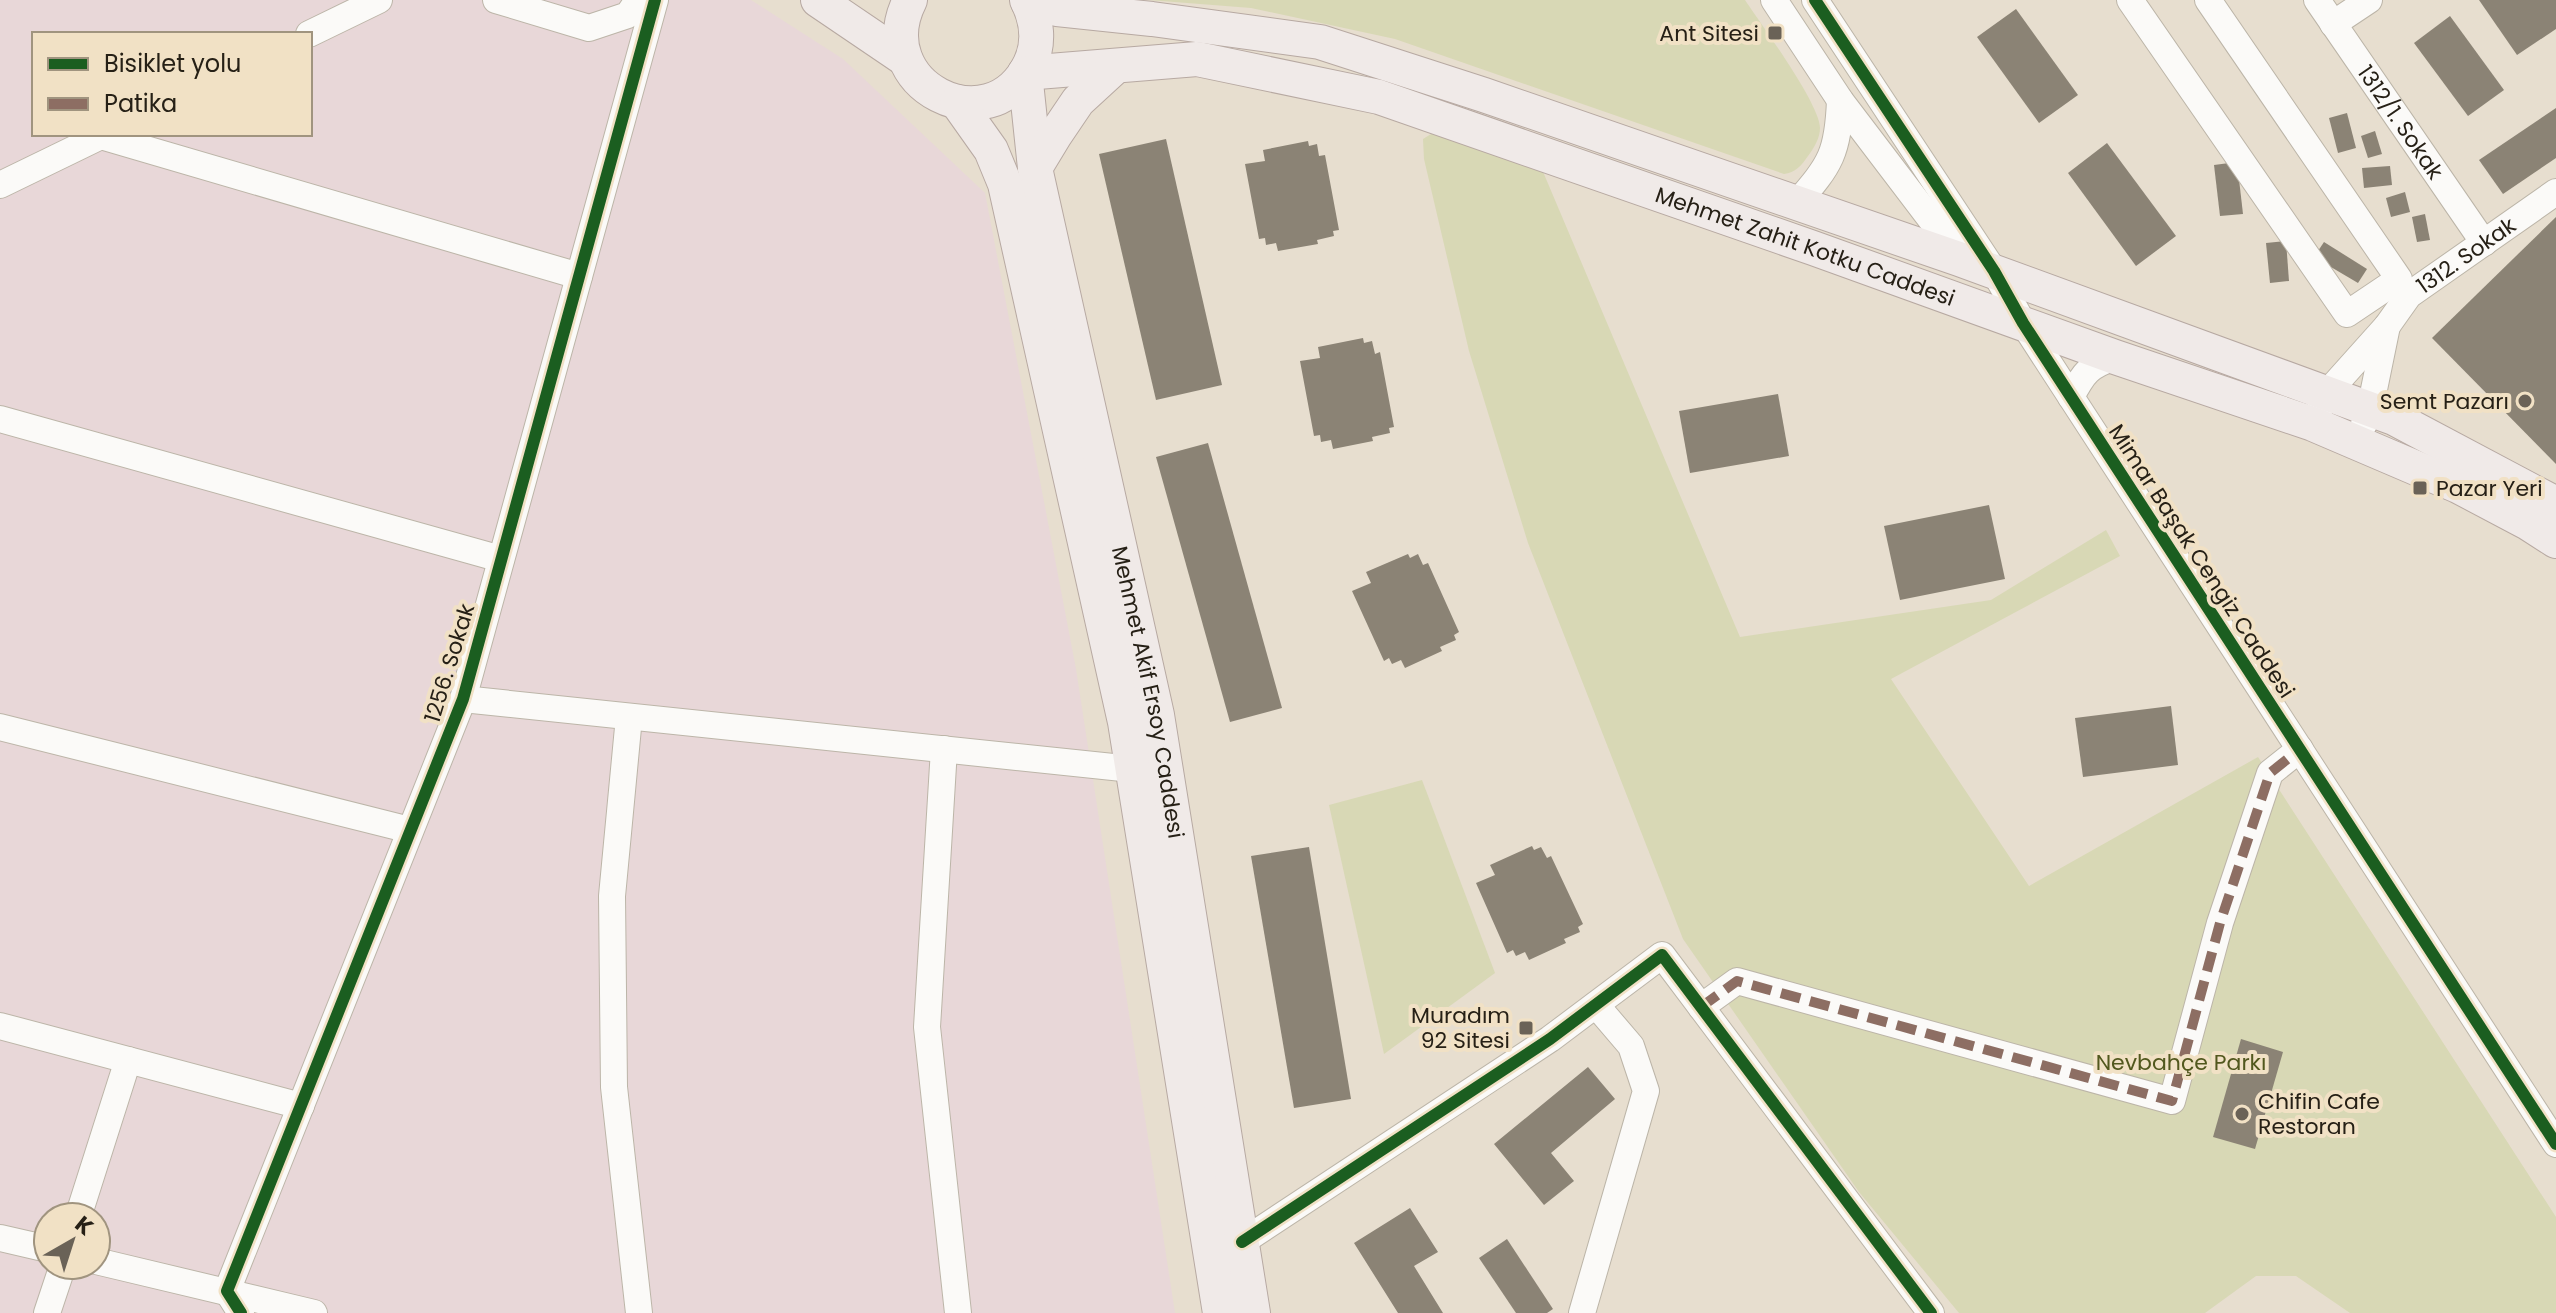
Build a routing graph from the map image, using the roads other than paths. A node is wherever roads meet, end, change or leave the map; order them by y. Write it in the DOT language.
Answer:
graph roads {
  1 [pos="379,0"];
  2 [pos="496,0"];
  3 [pos="638,0"];
  4 [pos="655,0"];
  5 [pos="818,0"];
  6 [pos="910,0"];
  7 [pos="1774,0"];
  8 [pos="1815,0"];
  9 [pos="2130,0"];
  10 [pos="2208,0"];
  11 [pos="2317,0"];
  12 [pos="2369,0"];
  13 [pos="1027,1"];
  14 [pos="2333,24"];
  15 [pos="312,33"];
  16 [pos="905,59"];
  17 [pos="1115,67"];
  18 [pos="1025,73"];
  19 [pos="1840,100"];
  20 [pos="957,102"];
  21 [pos="101,136"];
  22 [pos="106,136"];
  23 [pos="1035,168"];
  24 [pos="0,185"];
  25 [pos="2556,192"];
  26 [pos="1796,204"];
  27 [pos="2484,243"];
  28 [pos="1959,259"];
  29 [pos="1994,271"];
  30 [pos="579,276"];
  31 [pos="2023,323"];
  32 [pos="2387,326"];
  33 [pos="2115,357"];
  34 [pos="2327,393"];
  35 [pos="2071,397"];
  36 [pos="2370,409"];
  37 [pos="0,419"];
  38 [pos="2313,424"];
  39 [pos="2357,443"];
  40 [pos="2556,504"];
  41 [pos="2556,541"];
  42 [pos="501,559"];
  43 [pos="463,699"];
  44 [pos="629,717"];
  45 [pos="0,727"];
  46 [pos="944,749"];
  47 [pos="2300,749"];
  48 [pos="1132,769"];
  49 [pos="410,830"];
  50 [pos="1596,1005"];
  51 [pos="1701,1007"];
  52 [pos="0,1026"];
  53 [pos="128,1060"];
  54 [pos="301,1106"];
  55 [pos="2556,1144"];
  56 [pos="83,1201"];
  57 [pos="0,1238"];
  58 [pos="32,1245"];
  59 [pos="1226,1246"];
  60 [pos="112,1266"];
  61 [pos="58,1281"];
  62 [pos="234,1302"];
  63 [pos="47,1313"];
  64 [pos="314,1313"];
  65 [pos="639,1313"];
  66 [pos="958,1313"];
  67 [pos="1220,1313"];
  68 [pos="1253,1313"];
  69 [pos="1582,1313"];
  70 [pos="1931,1313"];
  1 -- 15 [label="street"];
  2 -- 3 [label="street"];
  4 -- 30 [label="street, 1256. Sokak"];
  5 -- 16 [label="main road"];
  6 -- 16 [label="main road"];
  7 -- 19 [label="street, Mimar Başak Cengiz Caddesi"];
  8 -- 29 [label="street, Mimar Başak Cengiz Caddesi"];
  9 -- 10 [label="street"];
  11 -- 14 [label="street, 1312/1. Sokak"];
  12 -- 14 [label="street"];
  13 -- 18 [label="main road"];
  13 -- 26 [label="main road, Mehmet Zahit Kotku Caddesi"];
  14 -- 27 [label="street, 1312/1. Sokak"];
  16 -- 20 [label="main road"];
  17 -- 18 [label="main road, Mehmet Zahit Kotku Caddesi"];
  17 -- 23 [label="main road"];
  17 -- 31 [label="main road, Mehmet Zahit Kotku Caddesi"];
  18 -- 20 [label="main road"];
  18 -- 23 [label="main road, Mehmet Akif Ersoy Caddesi"];
  19 -- 26 [label="street"];
  19 -- 28 [label="street, Mimar Başak Cengiz Caddesi"];
  20 -- 48 [label="main road, Mehmet Akif Ersoy Caddesi"];
  21 -- 24 [label="street"];
  22 -- 30 [label="street"];
  23 -- 59 [label="main road, Mehmet Akif Ersoy Caddesi"];
  25 -- 27 [label="street, 1312. Sokak"];
  26 -- 28 [label="main road, Mehmet Zahit Kotku Caddesi"];
  27 -- 32 [label="street, 1312. Sokak"];
  28 -- 29 [label="main road, Mehmet Zahit Kotku Caddesi"];
  28 -- 31 [label="street, Mimar Başak Cengiz Caddesi"];
  29 -- 31 [label="street, Mimar Başak Cengiz Caddesi"];
  29 -- 34 [label="main road, Mehmet Zahit Kotku Caddesi"];
  30 -- 42 [label="street, 1256. Sokak"];
  31 -- 33 [label="main road, Mehmet Zahit Kotku Caddesi"];
  31 -- 35 [label="street, Mimar Başak Cengiz Caddesi"];
  32 -- 34 [label="street, 1312. Sokak"];
  32 -- 36 [label="street"];
  33 -- 35 [label="street"];
  33 -- 38 [label="main road, Mehmet Zahit Kotku Caddesi"];
  34 -- 36 [label="main road, Mehmet Zahit Kotku Caddesi"];
  34 -- 38 [label="street, 1312. Sokak"];
  35 -- 47 [label="street, Mimar Başak Cengiz Caddesi"];
  36 -- 39 [label="street"];
  36 -- 40 [label="main road, Mehmet Zahit Kotku Caddesi"];
  37 -- 42 [label="street"];
  38 -- 39 [label="main road, Mehmet Zahit Kotku Caddesi"];
  39 -- 41 [label="main road, Mehmet Zahit Kotku Caddesi"];
  42 -- 43 [label="street, 1256. Sokak"];
  43 -- 44 [label="street"];
  43 -- 49 [label="street, 1256. Sokak"];
  44 -- 46 [label="street"];
  44 -- 65 [label="street"];
  45 -- 49 [label="street"];
  46 -- 48 [label="street"];
  46 -- 66 [label="street"];
  47 -- 51 [label="street"];
  47 -- 55 [label="street, Mimar Başak Cengiz Caddesi"];
  48 -- 59 [label="main road, Mehmet Akif Ersoy Caddesi"];
  49 -- 54 [label="street, 1256. Sokak"];
  50 -- 51 [label="street"];
  50 -- 59 [label="street"];
  50 -- 69 [label="street"];
  51 -- 70 [label="street"];
  52 -- 53 [label="street"];
  53 -- 54 [label="street"];
  53 -- 56 [label="street"];
  54 -- 62 [label="street, 1256. Sokak"];
  57 -- 58 [label="street"];
  59 -- 67 [label="main road, Mehmet Akif Ersoy Caddesi"];
  59 -- 68 [label="main road, Mehmet Akif Ersoy Caddesi"];
  60 -- 62 [label="street"];
  61 -- 63 [label="street"];
  62 -- 64 [label="street"];
}
